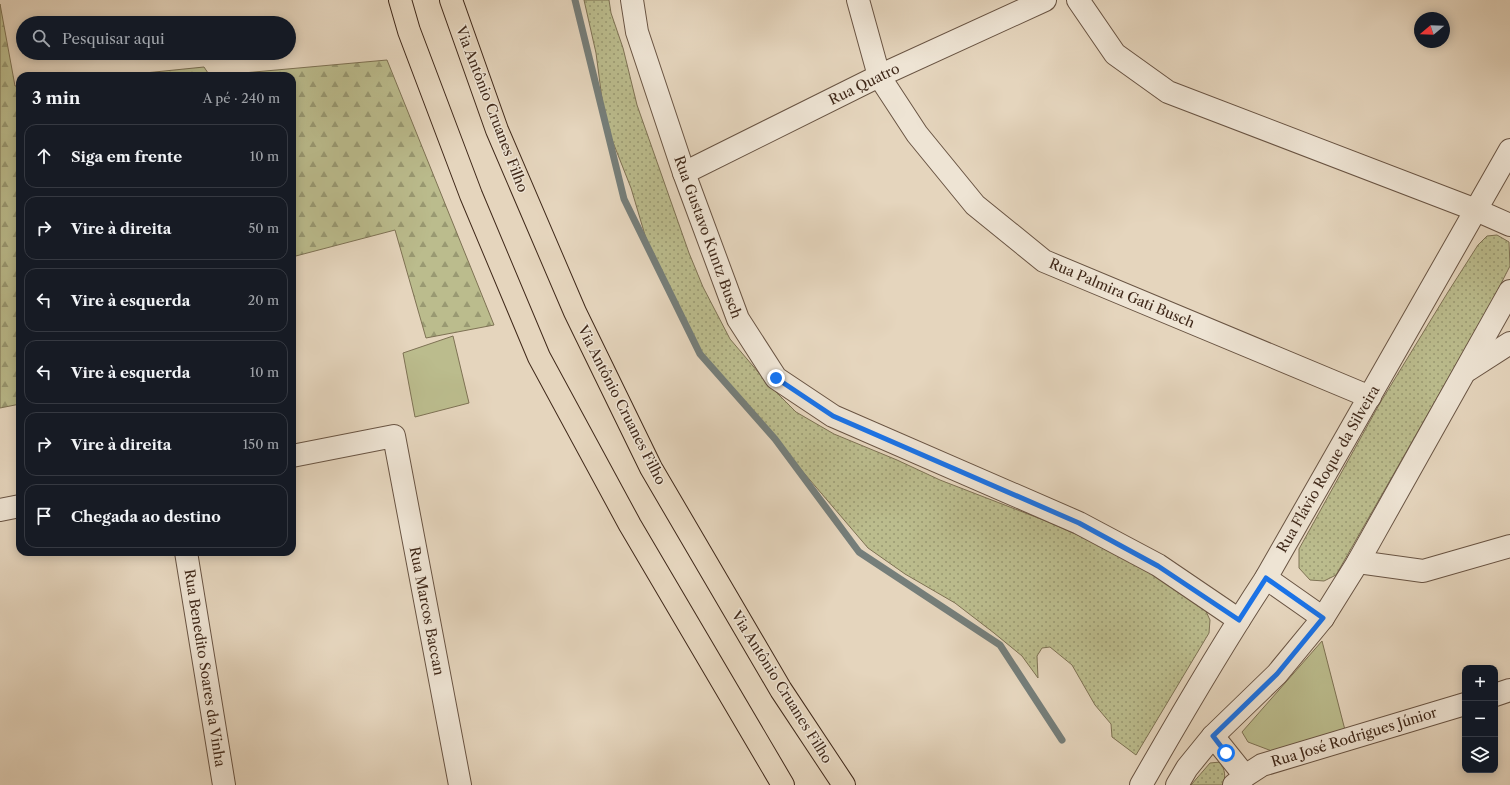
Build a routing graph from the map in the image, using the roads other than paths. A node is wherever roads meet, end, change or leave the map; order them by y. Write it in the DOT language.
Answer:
graph roads {
  1 [pos="400,0"];
  2 [pos="451,0"];
  3 [pos="632,0"];
  4 [pos="858,0"];
  5 [pos="1045,0"];
  6 [pos="1078,0"];
  7 [pos="879,76"];
  8 [pos="1510,150"];
  9 [pos="684,173"];
  10 [pos="1476,210"];
  11 [pos="1510,224"];
  12 [pos="1510,291"];
  13 [pos="1510,343"];
  14 [pos="1465,371"];
  15 [pos="1370,397"];
  16 [pos="296,455"];
  17 [pos="16,507"];
  18 [pos="0,510"];
  19 [pos="1510,546"];
  20 [pos="187,556"];
  21 [pos="1358,562"];
  22 [pos="1266,578"];
  23 [pos="1323,618"];
  24 [pos="1239,620"];
  25 [pos="1510,690"];
  26 [pos="1498,694"];
  27 [pos="1462,705"];
  28 [pos="1213,736"];
  29 [pos="1239,780"];
  30 [pos="224,785"];
  31 [pos="460,785"];
  32 [pos="783,785"];
  33 [pos="844,785"];
  34 [pos="1141,785"];
  35 [pos="1177,785"];
  1 -- 32 [label="main road"];
  2 -- 33 [label="main road, Via Antônio Cruanes Filho"];
  3 -- 9 [label="street, Rua Gustavo Kuntz Busch"];
  4 -- 7 [label="street, Rua Palmira Gati Busch"];
  5 -- 7 [label="street, Rua Quatro"];
  6 -- 10 [label="street"];
  7 -- 9 [label="street, Rua Quatro"];
  7 -- 15 [label="street, Rua Palmira Gati Busch"];
  8 -- 10 [label="street, Rua Flávio Roque da Silveira"];
  9 -- 24 [label="street, Rua Gustavo Kuntz Busch"];
  10 -- 11 [label="street"];
  10 -- 15 [label="street, Rua Flávio Roque da Silveira"];
  12 -- 14 [label="street"];
  13 -- 14 [label="street"];
  14 -- 21 [label="street"];
  15 -- 22 [label="street, Rua Flávio Roque da Silveira"];
  16 -- 31 [label="street, Rua Marcos Baccan"];
  17 -- 18 [label="street"];
  19 -- 21 [label="street"];
  20 -- 30 [label="street, Rua Benedito Soares da Vinha"];
  21 -- 23 [label="street"];
  22 -- 23 [label="street"];
  22 -- 24 [label="street, Rua Flávio Roque da Silveira"];
  23 -- 28 [label="street"];
  24 -- 34 [label="street, Rua Flávio Roque da Silveira"];
  25 -- 26 [label="street"];
  27 -- 29 [label="street, Rua José Rodrigues Júnior"];
  28 -- 29 [label="street, Rua José Rodrigues Júnior"];
  28 -- 35 [label="street"];
}
